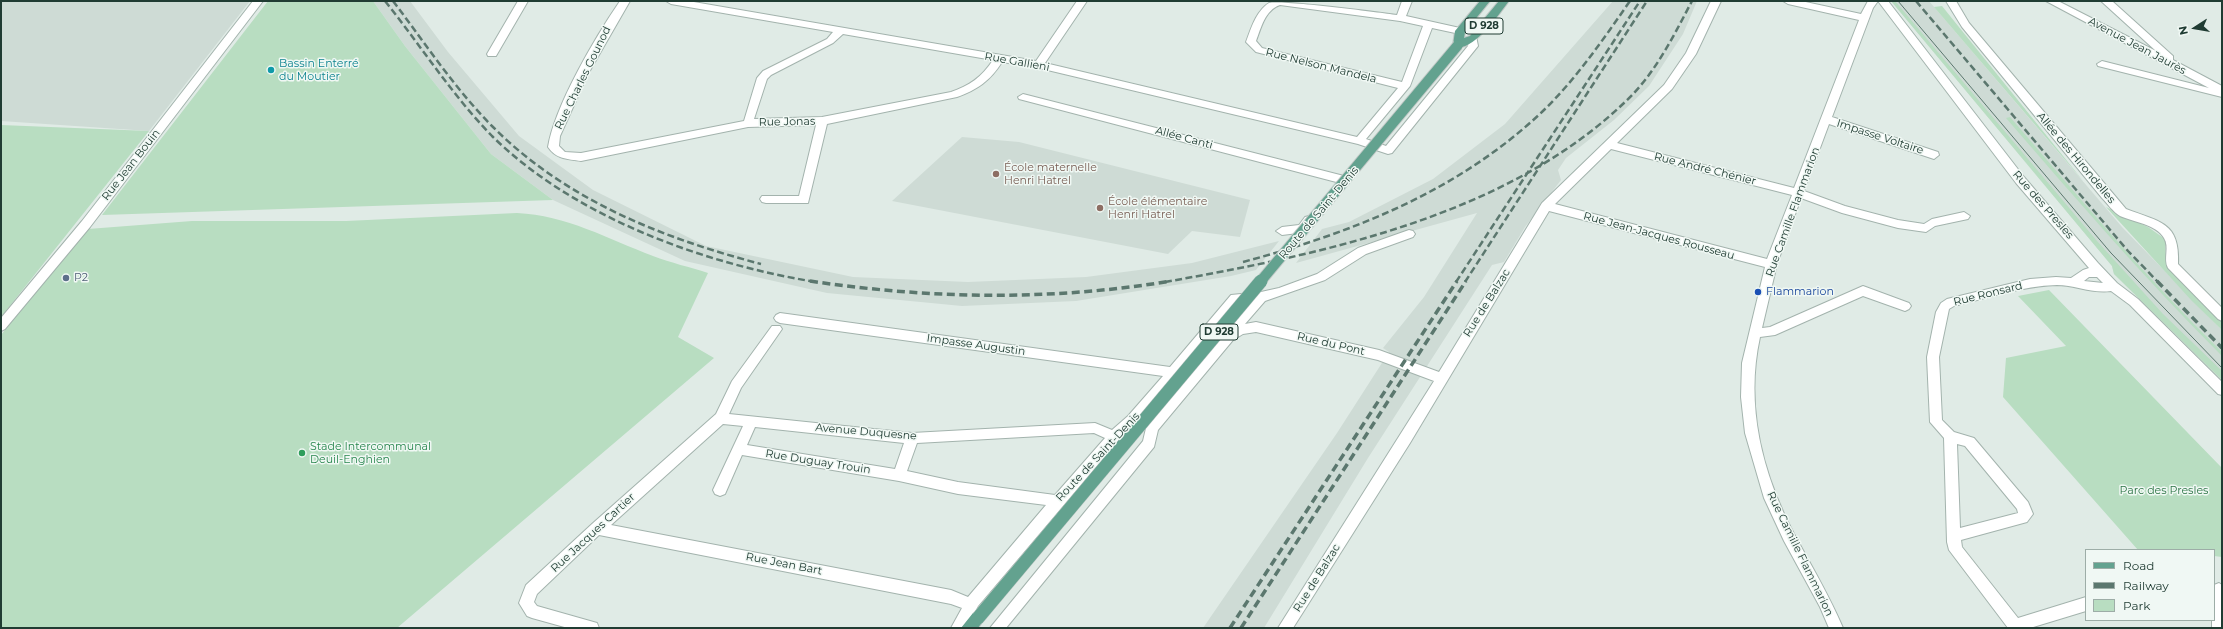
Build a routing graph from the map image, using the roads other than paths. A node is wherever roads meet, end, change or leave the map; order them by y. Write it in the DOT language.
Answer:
graph roads {
  1 [pos="258,1"];
  2 [pos="522,1"];
  3 [pos="625,1"];
  4 [pos="671,1"];
  5 [pos="1082,1"];
  6 [pos="1407,1"];
  7 [pos="1485,1"];
  8 [pos="1504,1"];
  9 [pos="1716,1"];
  10 [pos="1788,1"];
  11 [pos="1873,1"];
  12 [pos="1883,1"];
  13 [pos="1951,1"];
  14 [pos="2052,1"];
  15 [pos="2106,1"];
  16 [pos="1400,18"];
  17 [pos="1864,18"];
  18 [pos="1428,25"];
  19 [pos="840,31"];
  20 [pos="1460,32"];
  21 [pos="1472,38"];
  22 [pos="1458,45"];
  23 [pos="492,54"];
  24 [pos="999,58"];
  25 [pos="2102,64"];
  26 [pos="1039,65"];
  27 [pos="2182,69"];
  28 [pos="1405,86"];
  29 [pos="2222,90"];
  30 [pos="2222,95"];
  31 [pos="1023,97"];
  32 [pos="1827,120"];
  33 [pos="822,121"];
  34 [pos="748,123"];
  35 [pos="1359,141"];
  36 [pos="1372,145"];
  37 [pos="1611,145"];
  38 [pos="562,155"];
  39 [pos="1934,155"];
  40 [pos="1344,180"];
  41 [pos="1799,193"];
  42 [pos="766,199"];
  43 [pos="1546,206"];
  44 [pos="1964,216"];
  45 [pos="1282,232"];
  46 [pos="1409,234"];
  47 [pos="1772,264"];
  48 [pos="2099,272"];
  49 [pos="2073,282"];
  50 [pos="2113,286"];
  51 [pos="1261,297"];
  52 [pos="1905,306"];
  53 [pos="2222,316"];
  54 [pos="1,326"];
  55 [pos="1755,333"];
  56 [pos="1222,342"];
  57 [pos="1172,372"];
  58 [pos="1440,378"];
  59 [pos="2222,390"];
  60 [pos="721,418"];
  61 [pos="751,422"];
  62 [pos="1114,436"];
  63 [pos="1950,436"];
  64 [pos="912,438"];
  65 [pos="738,449"];
  66 [pos="899,475"];
  67 [pos="720,490"];
  68 [pos="1058,501"];
  69 [pos="597,528"];
  70 [pos="1954,536"];
  71 [pos="2218,590"];
  72 [pos="970,604"];
  73 [pos="2085,604"];
  74 [pos="972,625"];
  75 [pos="2016,627"];
  76 [pos="592,628"];
  77 [pos="958,628"];
  78 [pos="998,628"];
  79 [pos="1285,628"];
  80 [pos="1836,628"];
  81 [pos="2219,628"];
  1 -- 54 [label="street, Rue Jean Bouin"];
  2 -- 23 [label="street"];
  3 -- 38 [label="street, Rue Charles Gounod"];
  4 -- 19 [label="street, Rue Gallieni"];
  5 -- 26 [label="street"];
  6 -- 16 [label="street"];
  7 -- 20 [label="main road, D 928"];
  8 -- 21 [label="main road, Route de Saint-Denis / D 928"];
  9 -- 37 [label="street, Rue de Balzac"];
  10 -- 17 [label="street"];
  11 -- 17 [label="street, Rue Camille Flammarion"];
  12 -- 48 [label="street, Rue des Presles"];
  13 -- 53 [label="street, Allée des Hirondelles"];
  14 -- 27 [label="street, Avenue Jean Jaurès"];
  15 -- 27 [label="street"];
  16 -- 18 [label="street, Rue Nelson Mandela"];
  16 -- 28 [label="street, Rue Nelson Mandela"];
  17 -- 32 [label="street, Rue Camille Flammarion"];
  18 -- 20 [label="street"];
  18 -- 28 [label="street"];
  19 -- 24 [label="street, Rue Gallieni"];
  19 -- 34 [label="street"];
  20 -- 22 [label="main road, D 928"];
  21 -- 22 [label="main road, Route de Saint-Denis / D 928"];
  21 -- 36 [label="street, Route de Saint-Denis"];
  22 -- 74 [label="main road, Route de Saint-Denis / D 928, bridge"];
  24 -- 26 [label="street, Rue Gallieni"];
  24 -- 33 [label="street, Rue Jonas"];
  25 -- 30 [label="street"];
  26 -- 35 [label="street, Rue Gallieni"];
  27 -- 29 [label="street, Avenue Jean Jaurès"];
  28 -- 35 [label="street"];
  31 -- 40 [label="street, Allée Canti"];
  32 -- 39 [label="street, Impasse Voltaire"];
  32 -- 41 [label="street, Rue Camille Flammarion"];
  33 -- 34 [label="street, Rue Jonas"];
  33 -- 42 [label="street"];
  34 -- 38 [label="street, Rue Jonas"];
  35 -- 36 [label="street, Route de Saint-Denis"];
  36 -- 40 [label="street, Route de Saint-Denis"];
  37 -- 41 [label="street, Rue André Chénier"];
  37 -- 43 [label="street, Rue de Balzac"];
  40 -- 45 [label="street, Route de Saint-Denis"];
  41 -- 44 [label="street, Rue André Chénier"];
  41 -- 47 [label="street, Rue Camille Flammarion"];
  43 -- 47 [label="street, Rue Jean-Jacques Rousseau"];
  43 -- 58 [label="street, Rue de Balzac"];
  46 -- 51 [label="street"];
  47 -- 55 [label="street, Rue Camille Flammarion"];
  48 -- 49 [label="street, Rue Ronsard"];
  48 -- 50 [label="street, Rue des Presles"];
  49 -- 50 [label="street, Rue Ronsard"];
  49 -- 63 [label="street, Rue Ronsard"];
  50 -- 59 [label="street, Rue des Presles"];
  51 -- 56 [label="street, Route de Saint-Denis"];
  51 -- 57 [label="street, Route de Saint-Denis"];
  52 -- 55 [label="street"];
  55 -- 80 [label="street, Rue Camille Flammarion"];
  56 -- 58 [label="street, Rue du Pont"];
  56 -- 78 [label="street, Route de Saint-Denis"];
  57 -- 60 [label="street, Impasse Augustin"];
  57 -- 62 [label="street, Route de Saint-Denis"];
  58 -- 79 [label="street, Rue de Balzac"];
  60 -- 61 [label="street, Avenue Duquesne"];
  60 -- 69 [label="street, Rue Jacques Cartier"];
  61 -- 64 [label="street, Avenue Duquesne"];
  61 -- 65 [label="street"];
  62 -- 64 [label="street, Avenue Duquesne"];
  62 -- 68 [label="street, Route de Saint-Denis"];
  63 -- 70 [label="street"];
  63 -- 70 [label="street, Rue Ronsard"];
  64 -- 66 [label="street"];
  65 -- 66 [label="street, Rue Duguay Trouin"];
  65 -- 67 [label="street"];
  66 -- 68 [label="street, Rue Duguay Trouin"];
  68 -- 72 [label="street, Route de Saint-Denis"];
  69 -- 72 [label="street, Rue Jean Bart"];
  69 -- 76 [label="street, Rue Jacques Cartier"];
  70 -- 75 [label="street"];
  71 -- 81 [label="street"];
  72 -- 77 [label="street, Route de Saint-Denis"];
  73 -- 75 [label="street"];
}
